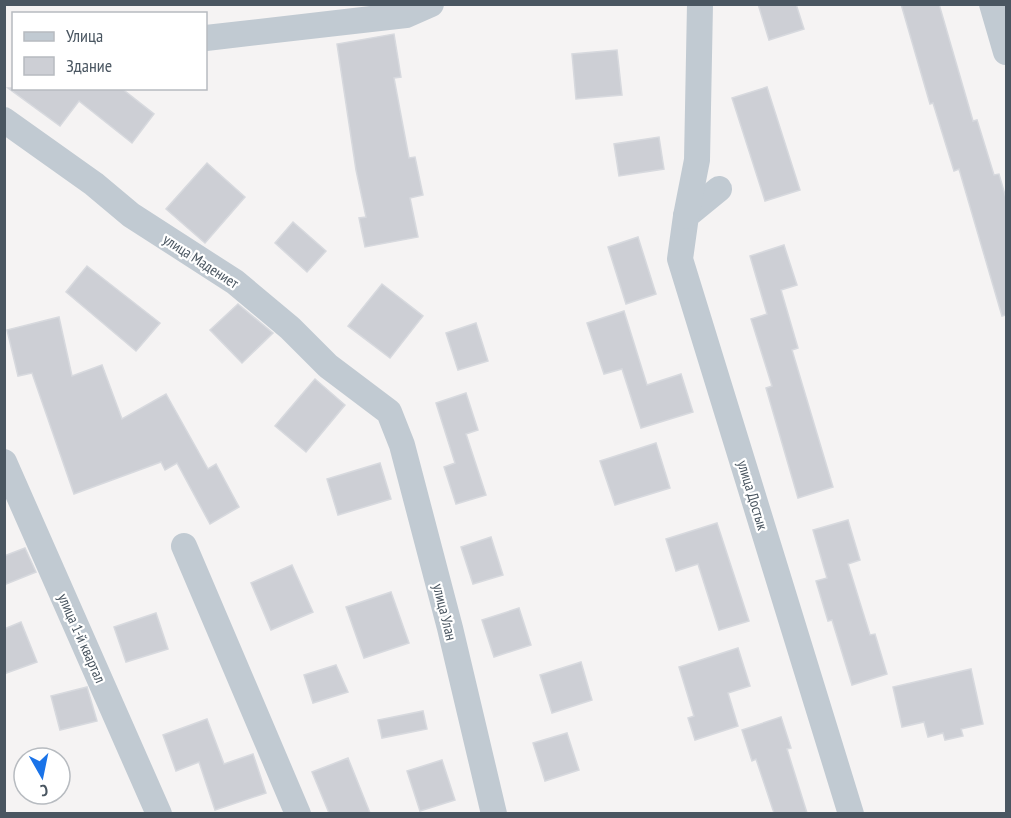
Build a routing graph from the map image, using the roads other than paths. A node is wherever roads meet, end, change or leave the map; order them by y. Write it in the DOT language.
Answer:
graph roads {
  1 [pos="431,4"];
  2 [pos="700,4"];
  3 [pos="992,4"];
  4 [pos="207,38"];
  5 [pos="1006,52"];
  6 [pos="4,120"];
  7 [pos="719,189"];
  8 [pos="686,216"];
  9 [pos="389,412"];
  10 [pos="4,462"];
  11 [pos="184,546"];
  12 [pos="159,813"];
  13 [pos="298,813"];
  14 [pos="494,813"];
  15 [pos="851,813"];
  1 -- 4 [label="street"];
  2 -- 8 [label="street, улица Достык"];
  3 -- 5 [label="street"];
  6 -- 9 [label="street, улица Мадениет"];
  7 -- 8 [label="street"];
  8 -- 15 [label="street, улица Достык"];
  9 -- 14 [label="street, улица Улан"];
  10 -- 12 [label="street, улица 1-й квартал"];
  11 -- 13 [label="street"];
}
